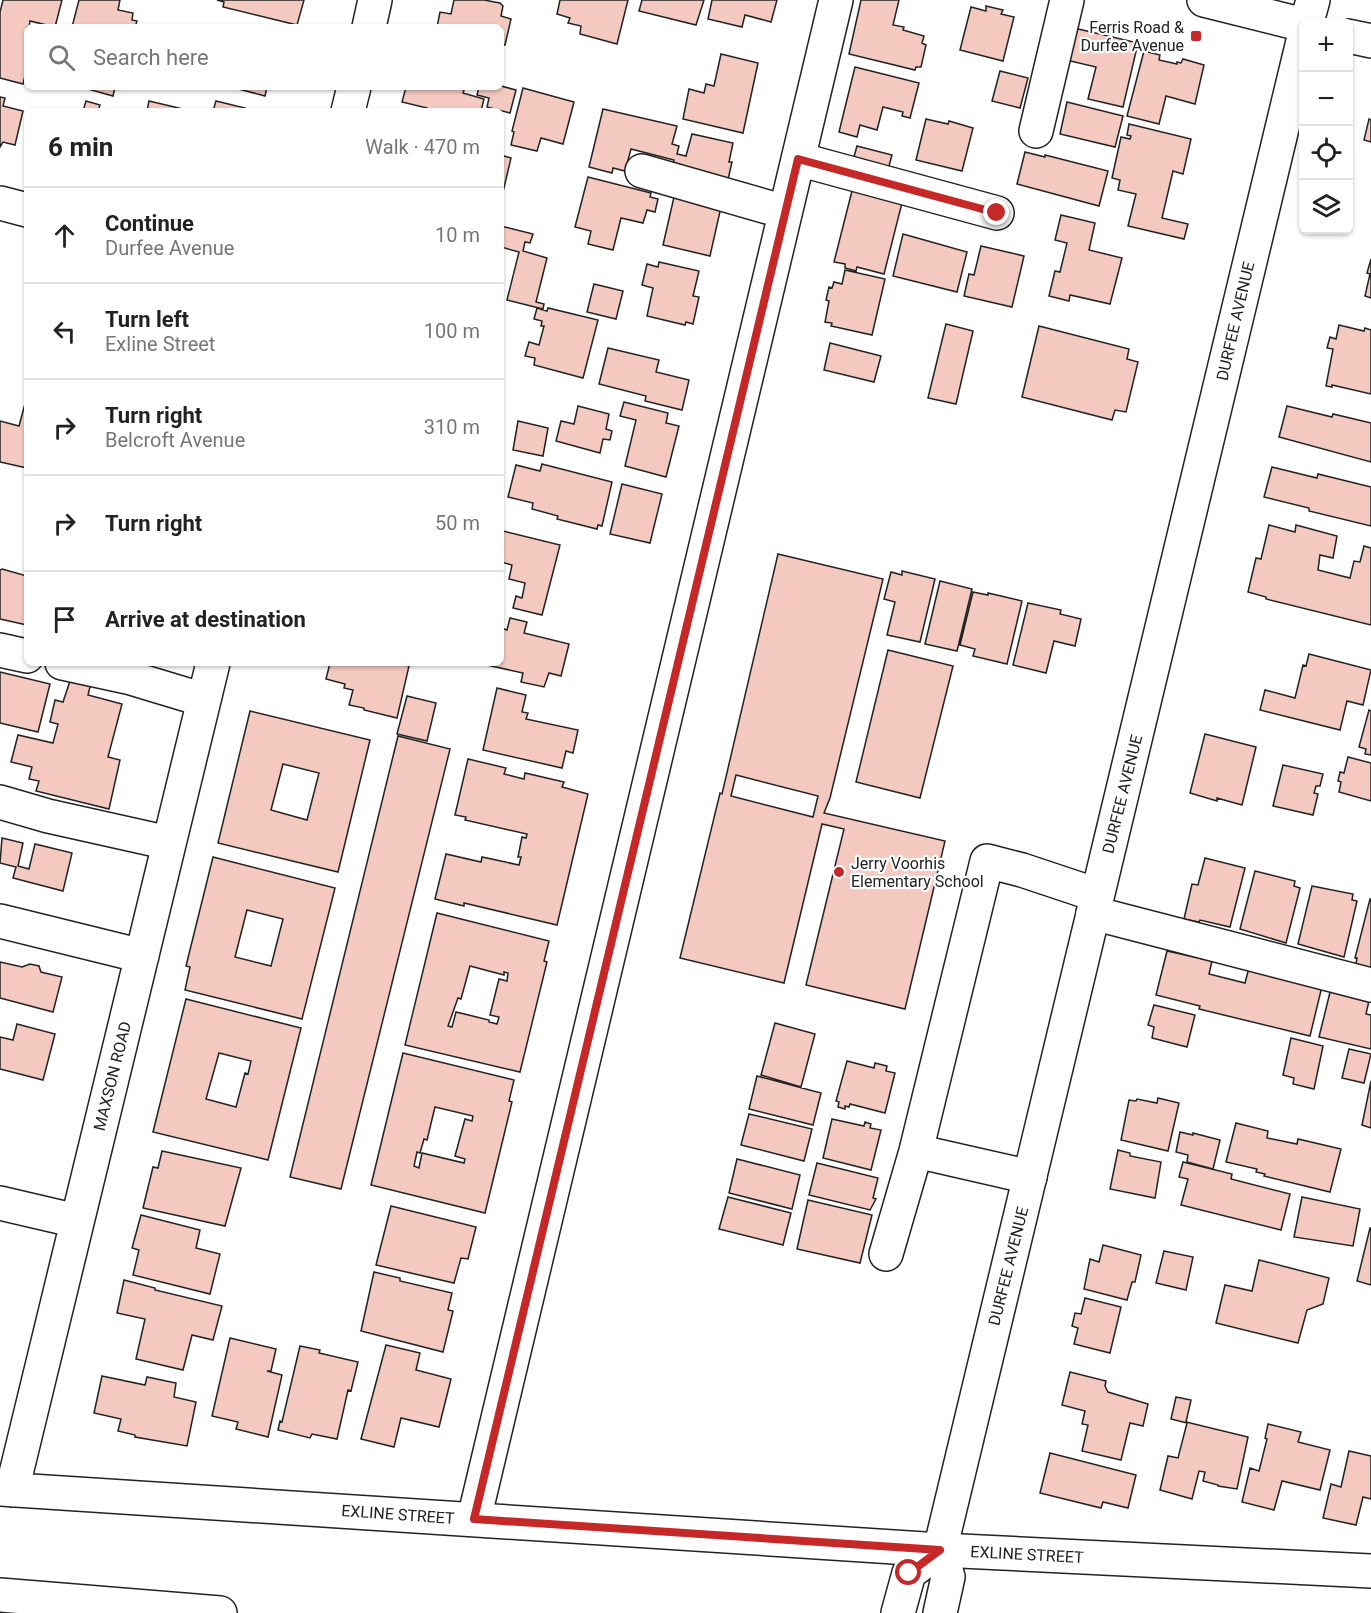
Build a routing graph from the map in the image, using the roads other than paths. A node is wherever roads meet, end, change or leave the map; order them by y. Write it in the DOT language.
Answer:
graph roads {
  1 [pos="375,0"];
  2 [pos="836,0"];
  3 [pos="1067,0"];
  4 [pos="1204,0"];
  5 [pos="1312,0"];
  6 [pos="1307,18"];
  7 [pos="1299,23"];
  8 [pos="370,24"];
  9 [pos="1353,37"];
  10 [pos="1371,41"];
  11 [pos="1299,58"];
  12 [pos="353,90"];
  13 [pos="349,108"];
  14 [pos="1036,131"];
  15 [pos="808,162"];
  16 [pos="642,171"];
  17 [pos="0,203"];
  18 [pos="771,208"];
  19 [pos="24,209"];
  20 [pos="997,213"];
  21 [pos="0,650"];
  22 [pos="24,655"];
  23 [pos="76,666"];
  24 [pos="212,666"];
  25 [pos="204,700"];
  26 [pos="0,802"];
  27 [pos="169,843"];
  28 [pos="1095,904"];
  29 [pos="0,921"];
  30 [pos="142,956"];
  31 [pos="1371,985"];
  32 [pos="916,1151"];
  33 [pos="1030,1177"];
  34 [pos="0,1203"];
  35 [pos="77,1221"];
  36 [pos="886,1254"];
  37 [pos="6,1489"];
  38 [pos="474,1519"];
  39 [pos="940,1550"];
  40 [pos="1371,1571"];
  41 [pos="0,1595"];
  42 [pos="220,1613"];
  43 [pos="898,1613"];
  44 [pos="940,1613"];
  1 -- 8 [label="main road"];
  2 -- 15 [label="main road"];
  3 -- 14 [label="main road"];
  4 -- 7 [label="main road"];
  5 -- 6 [label="main road"];
  9 -- 10 [label="main road"];
  11 -- 28 [label="main road, DURFEE AVENUE"];
  12 -- 13 [label="main road"];
  15 -- 18 [label="main road"];
  15 -- 20 [label="main road"];
  16 -- 18 [label="main road"];
  17 -- 19 [label="main road"];
  18 -- 38 [label="main road"];
  21 -- 22 [label="main road"];
  23 -- 25 [label="main road"];
  24 -- 25 [label="main road, MAXSON ROAD"];
  25 -- 27 [label="main road, MAXSON ROAD"];
  26 -- 27 [label="main road"];
  27 -- 30 [label="main road, MAXSON ROAD"];
  28 -- 31 [label="main road"];
  28 -- 32 [label="main road"];
  28 -- 33 [label="main road, DURFEE AVENUE"];
  29 -- 30 [label="main road"];
  30 -- 35 [label="main road, MAXSON ROAD"];
  32 -- 33 [label="main road"];
  32 -- 36 [label="main road"];
  33 -- 39 [label="main road, DURFEE AVENUE"];
  34 -- 35 [label="main road"];
  35 -- 37 [label="main road, MAXSON ROAD"];
  37 -- 38 [label="main road, EXLINE STREET"];
  38 -- 39 [label="main road, EXLINE STREET"];
  39 -- 40 [label="main road, EXLINE STREET"];
  39 -- 43 [label="main road"];
  39 -- 44 [label="main road, DURFEE AVENUE"];
  41 -- 42 [label="main road"];
}
